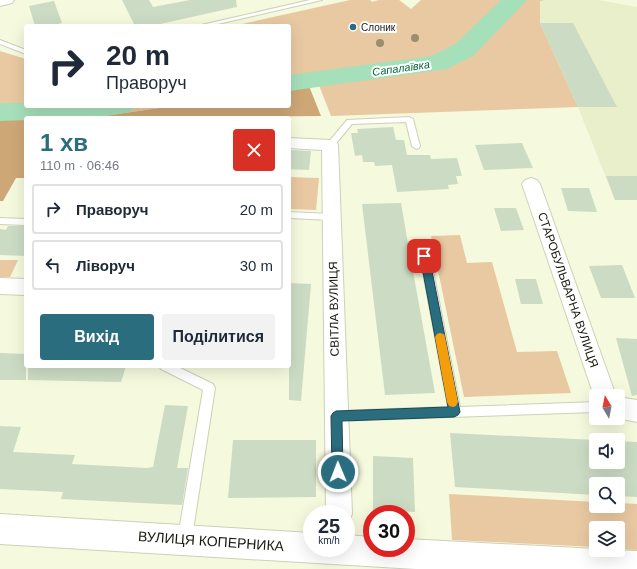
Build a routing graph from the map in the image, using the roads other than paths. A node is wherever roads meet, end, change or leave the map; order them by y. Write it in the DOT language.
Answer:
graph roads {
  1 [pos="7,0"];
  2 [pos="319,0"];
  3 [pos="0,2"];
  4 [pos="209,24"];
  5 [pos="0,42"];
  6 [pos="24,51"];
  7 [pos="291,143"];
  8 [pos="330,145"];
  9 [pos="416,146"];
  10 [pos="531,184"];
  11 [pos="291,215"];
  12 [pos="331,217"];
  13 [pos="0,221"];
  14 [pos="24,222"];
  15 [pos="424,256"];
  16 [pos="0,286"];
  17 [pos="24,287"];
  18 [pos="169,368"];
  19 [pos="603,389"];
  20 [pos="589,407"];
  21 [pos="625,409"];
  22 [pos="454,412"];
  23 [pos="637,412"];
  24 [pos="336,416"];
  25 [pos="339,505"];
  26 [pos="0,529"];
  27 [pos="185,539"];
  28 [pos="303,547"];
  29 [pos="355,550"];
  30 [pos="629,567"];
  1 -- 3 [label="street"];
  2 -- 4 [label="lane"];
  5 -- 6 [label="lane"];
  7 -- 8 [label="street"];
  8 -- 9 [label="lane"];
  8 -- 12 [label="street, СВІТЛА ВУЛИЦЯ"];
  10 -- 19 [label="street, СТАРОБУЛЬВАРНА ВУЛИЦЯ"];
  11 -- 12 [label="lane"];
  12 -- 24 [label="street, СВІТЛА ВУЛИЦЯ"];
  13 -- 14 [label="lane"];
  15 -- 22 [label="lane"];
  16 -- 17 [label="street"];
  18 -- 27 [label="lane"];
  20 -- 22 [label="lane"];
  21 -- 23 [label="street"];
  22 -- 24 [label="lane"];
  24 -- 25 [label="street, СВІТЛА ВУЛИЦЯ"];
  26 -- 27 [label="street, ВУЛИЦЯ КОПЕРНИКА"];
  27 -- 28 [label="street, ВУЛИЦЯ КОПЕРНИКА"];
  29 -- 30 [label="street, ВУЛИЦЯ КОПЕРНИКА"];
}
